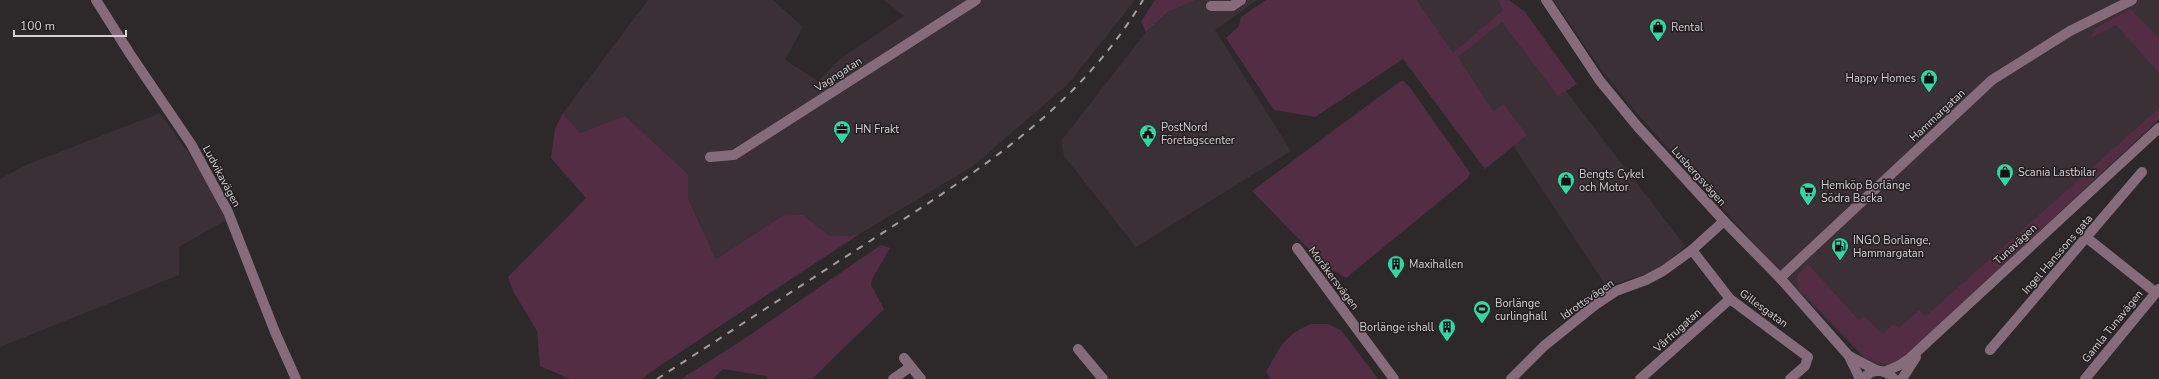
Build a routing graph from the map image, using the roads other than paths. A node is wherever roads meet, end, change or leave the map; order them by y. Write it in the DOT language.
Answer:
graph roads {
  1 [pos="976,0"];
  2 [pos="1241,0"];
  3 [pos="1546,0"];
  4 [pos="2132,0"];
  5 [pos="100,1"];
  6 [pos="1212,6"];
  7 [pos="2159,128"];
  8 [pos="2159,136"];
  9 [pos="710,157"];
  10 [pos="2142,172"];
  11 [pos="1724,221"];
  12 [pos="2087,238"];
  13 [pos="1297,248"];
  14 [pos="1692,250"];
  15 [pos="1780,278"];
  16 [pos="2157,291"];
  17 [pos="1730,299"];
  18 [pos="1078,349"];
  19 [pos="1990,350"];
  20 [pos="1849,356"];
  21 [pos="904,358"];
  22 [pos="910,367"];
  23 [pos="1881,371"];
  24 [pos="296,379"];
  25 [pos="893,379"];
  26 [pos="921,379"];
  27 [pos="1103,379"];
  28 [pos="1394,379"];
  29 [pos="1511,379"];
  30 [pos="1640,379"];
  31 [pos="1790,379"];
  32 [pos="1862,379"];
  33 [pos="1894,379"];
  34 [pos="1902,379"];
  35 [pos="2085,379"];
  1 -- 9 [label="street, Vagngatan"];
  2 -- 6 [label="street"];
  3 -- 11 [label="street, Lusbergsvägen"];
  4 -- 15 [label="street, Hammargatan"];
  5 -- 24 [label="street, Ludvikavägen"];
  7 -- 23 [label="street, Tunavägen"];
  8 -- 34 [label="street, Tunavägen"];
  10 -- 12 [label="street, Ingel Hanssons gata"];
  11 -- 14 [label="street, Idrottsvägen"];
  11 -- 15 [label="street, Lusbergsvägen"];
  12 -- 16 [label="street"];
  12 -- 19 [label="street, Ingel Hanssons gata"];
  13 -- 28 [label="street, Moråkersvägen"];
  14 -- 17 [label="street, Gillesgatan"];
  14 -- 29 [label="street, Idrottsvägen"];
  15 -- 20 [label="street, Lusbergsvägen"];
  16 -- 35 [label="street, Gamla Tunavägen"];
  17 -- 30 [label="street, Vårfrugatan"];
  17 -- 31 [label="street, Gillesgatan"];
  18 -- 27 [label="street"];
  20 -- 23 [label="street, Lusbergsvägen"];
  20 -- 32 [label="street, Lusbergsvägen"];
  21 -- 22 [label="street"];
  22 -- 25 [label="street"];
  22 -- 26 [label="street"];
  23 -- 32 [label="street, Tunavägen"];
  23 -- 33 [label="street, Lusbergsvägen"];
}
